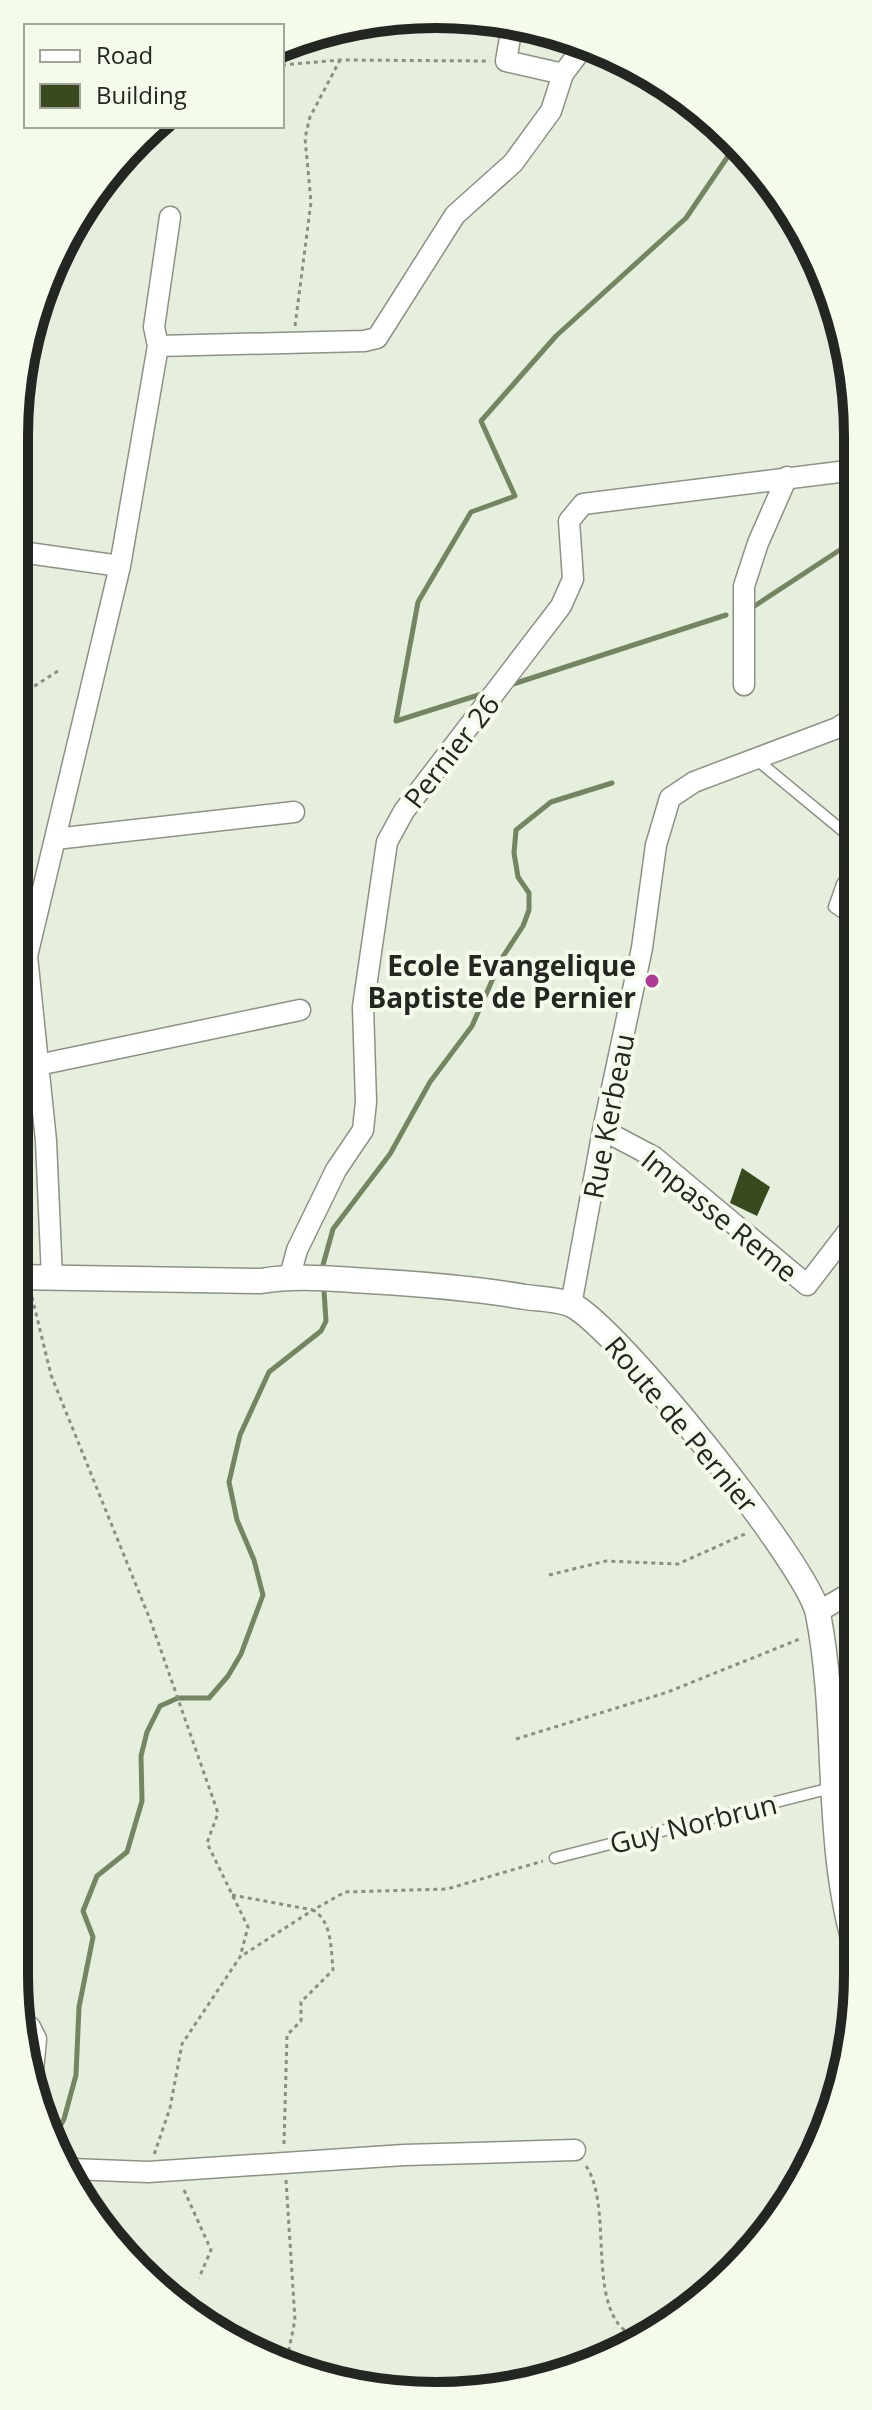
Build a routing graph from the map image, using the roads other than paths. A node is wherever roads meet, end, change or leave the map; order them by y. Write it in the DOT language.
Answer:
graph roads {
  1 [pos="510,35"];
  2 [pos="578,54"];
  3 [pos="563,74"];
  4 [pos="170,217"];
  5 [pos="158,346"];
  6 [pos="844,471"];
  7 [pos="787,477"];
  8 [pos="28,553"];
  9 [pos="120,566"];
  10 [pos="744,685"];
  11 [pos="844,724"];
  12 [pos="757,760"];
  13 [pos="294,812"];
  14 [pos="844,832"];
  15 [pos="55,839"];
  16 [pos="844,881"];
  17 [pos="844,914"];
  18 [pos="28,952"];
  19 [pos="28,966"];
  20 [pos="300,1010"];
  21 [pos="38,1065"];
  22 [pos="603,1130"];
  23 [pos="844,1237"];
  24 [pos="290,1276"];
  25 [pos="31,1278"];
  26 [pos="571,1305"];
  27 [pos="844,1600"];
  28 [pos="819,1621"];
  29 [pos="844,1692"];
  30 [pos="828,1699"];
  31 [pos="831,1788"];
  32 [pos="555,1858"];
  33 [pos="844,1869"];
  34 [pos="575,2150"];
  35 [pos="78,2169"];
  1 -- 3 [label="street"];
  2 -- 3 [label="street"];
  3 -- 5 [label="street"];
  4 -- 5 [label="street"];
  5 -- 9 [label="street"];
  6 -- 7 [label="street, Pernier 26"];
  7 -- 10 [label="street"];
  7 -- 24 [label="street, Pernier 26"];
  8 -- 9 [label="street"];
  9 -- 15 [label="street"];
  11 -- 12 [label="street, Rue Kerbeau"];
  12 -- 14 [label="lane"];
  12 -- 22 [label="street, Rue Kerbeau"];
  13 -- 15 [label="street"];
  15 -- 18 [label="street"];
  16 -- 17 [label="lane"];
  19 -- 21 [label="street"];
  20 -- 21 [label="street"];
  21 -- 25 [label="street"];
  22 -- 23 [label="street, Impasse Reme"];
  22 -- 26 [label="street, Rue Kerbeau"];
  24 -- 25 [label="street"];
  24 -- 26 [label="street"];
  26 -- 28 [label="street, Route de Pernier"];
  27 -- 28 [label="street"];
  28 -- 30 [label="street, Route de Pernier"];
  29 -- 30 [label="street"];
  30 -- 31 [label="street, Route de Pernier"];
  31 -- 32 [label="lane, Guy Norbrun"];
  31 -- 33 [label="street, Route de Pernier"];
  34 -- 35 [label="street"];
}
